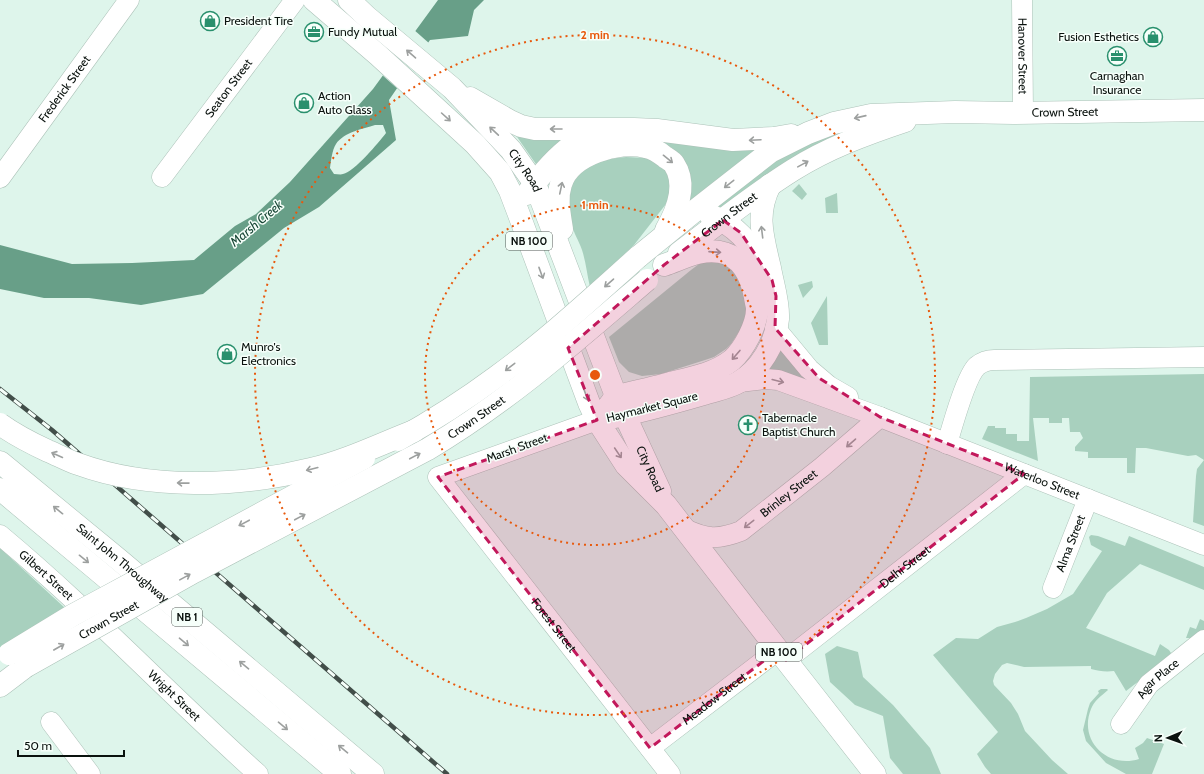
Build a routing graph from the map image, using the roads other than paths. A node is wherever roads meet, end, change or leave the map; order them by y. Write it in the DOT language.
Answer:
graph roads {
  1 [pos="130,0"];
  2 [pos="295,0"];
  3 [pos="314,0"];
  4 [pos="349,0"];
  5 [pos="1022,0"];
  6 [pos="452,88"];
  7 [pos="1204,110"];
  8 [pos="1023,112"];
  9 [pos="927,114"];
  10 [pos="615,128"];
  11 [pos="808,132"];
  12 [pos="162,177"];
  13 [pos="0,178"];
  14 [pos="535,184"];
  15 [pos="770,185"];
  16 [pos="697,209"];
  17 [pos="518,212"];
  18 [pos="723,220"];
  19 [pos="661,238"];
  20 [pos="664,265"];
  21 [pos="772,280"];
  22 [pos="572,282"];
  23 [pos="776,328"];
  24 [pos="1204,357"];
  25 [pos="739,382"];
  26 [pos="620,406"];
  27 [pos="880,417"];
  28 [pos="597,420"];
  29 [pos="0,424"];
  30 [pos="414,431"];
  31 [pos="947,444"];
  32 [pos="0,462"];
  33 [pos="1024,474"];
  34 [pos="438,477"];
  35 [pos="0,489"];
  36 [pos="1088,499"];
  37 [pos="666,505"];
  38 [pos="685,529"];
  39 [pos="0,535"];
  40 [pos="1204,545"];
  41 [pos="1053,588"];
  42 [pos="90,616"];
  43 [pos="1204,640"];
  44 [pos="782,655"];
  45 [pos="12,661"];
  46 [pos="0,686"];
  47 [pos="51,722"];
  48 [pos="1121,724"];
  49 [pos="650,748"];
  50 [pos="90,774"];
  51 [pos="258,774"];
  52 [pos="340,774"];
  53 [pos="373,774"];
  54 [pos="670,774"];
  55 [pos="875,774"];
  1 -- 13 [label="street, Frederick Street"];
  2 -- 12 [label="street, Seaton Street"];
  3 -- 17 [label="main road, City Road / NB 100, one-way"];
  6 -- 4 [label="main road, City Road / NB 100, one-way"];
  5 -- 8 [label="street, Hanover Street"];
  10 -- 6 [label="main road, one-way"];
  14 -- 6 [label="main road, City Road / NB 100, one-way"];
  7 -- 8 [label="main road, Crown Street"];
  8 -- 9 [label="main road, Crown Street"];
  9 -- 11 [label="main road, Crown Street, one-way"];
  15 -- 9 [label="main road, Crown Street, one-way"];
  11 -- 10 [label="main road, one-way"];
  10 -- 14 [label="main road"];
  11 -- 16 [label="main road, Crown Street, one-way"];
  14 -- 17 [label="main road"];
  14 -- 22 [label="main road, City Road / NB 100"];
  15 -- 18 [label="main road, Crown Street"];
  21 -- 15 [label="main road, Haymarket Square, one-way"];
  16 -- 18 [label="main road"];
  16 -- 19 [label="main road, Crown Street"];
  17 -- 28 [label="main road, City Road / NB 100, one-way"];
  18 -- 20 [label="main road, Crown Street"];
  18 -- 21 [label="main road"];
  22 -- 19 [label="main road, one-way"];
  19 -- 30 [label="main road, Crown Street, one-way, bridge"];
  20 -- 26 [label="main road, Haymarket Square, one-way"];
  45 -- 20 [label="main road, Crown Street, one-way, bridge"];
  21 -- 23 [label="main road, Haymarket Square"];
  22 -- 26 [label="main road, City Road / NB 100"];
  23 -- 25 [label="main road, Haymarket Square"];
  23 -- 27 [label="street"];
  24 -- 31 [label="street"];
  25 -- 26 [label="main road, Haymarket Square"];
  25 -- 27 [label="street, one-way"];
  26 -- 28 [label="main road, Haymarket Square"];
  26 -- 37 [label="main road, City Road / NB 100"];
  27 -- 31 [label="street, Waterloo Street"];
  27 -- 38 [label="street, Brinley Street, one-way"];
  28 -- 34 [label="street, Marsh Street"];
  28 -- 37 [label="main road, City Road / NB 100, one-way"];
  30 -- 29 [label="main road, one-way, bridge"];
  30 -- 45 [label="main road, Crown Street, one-way, bridge"];
  31 -- 33 [label="street, Waterloo Street"];
  53 -- 32 [label="main road, Saint John Throughway / NB 1, one-way"];
  33 -- 36 [label="street, Waterloo Street"];
  33 -- 44 [label="street, Delhi Street"];
  34 -- 49 [label="street, Forest Street"];
  35 -- 52 [label="main road, Saint John Throughway / NB 1, one-way"];
  36 -- 40 [label="street, Waterloo Street"];
  36 -- 41 [label="street, Alma Street"];
  37 -- 38 [label="main road, NB 100"];
  38 -- 44 [label="main road, NB 100"];
  39 -- 42 [label="street, Gilbert Street"];
  42 -- 51 [label="street, Wright Street"];
  43 -- 48 [label="street, Agar Place"];
  44 -- 49 [label="street, Meadow Street"];
  44 -- 55 [label="main road, NB 100"];
  45 -- 46 [label="main road, Crown Street"];
  47 -- 50 [label="street"];
  49 -- 54 [label="street, Forest Street"];
}
